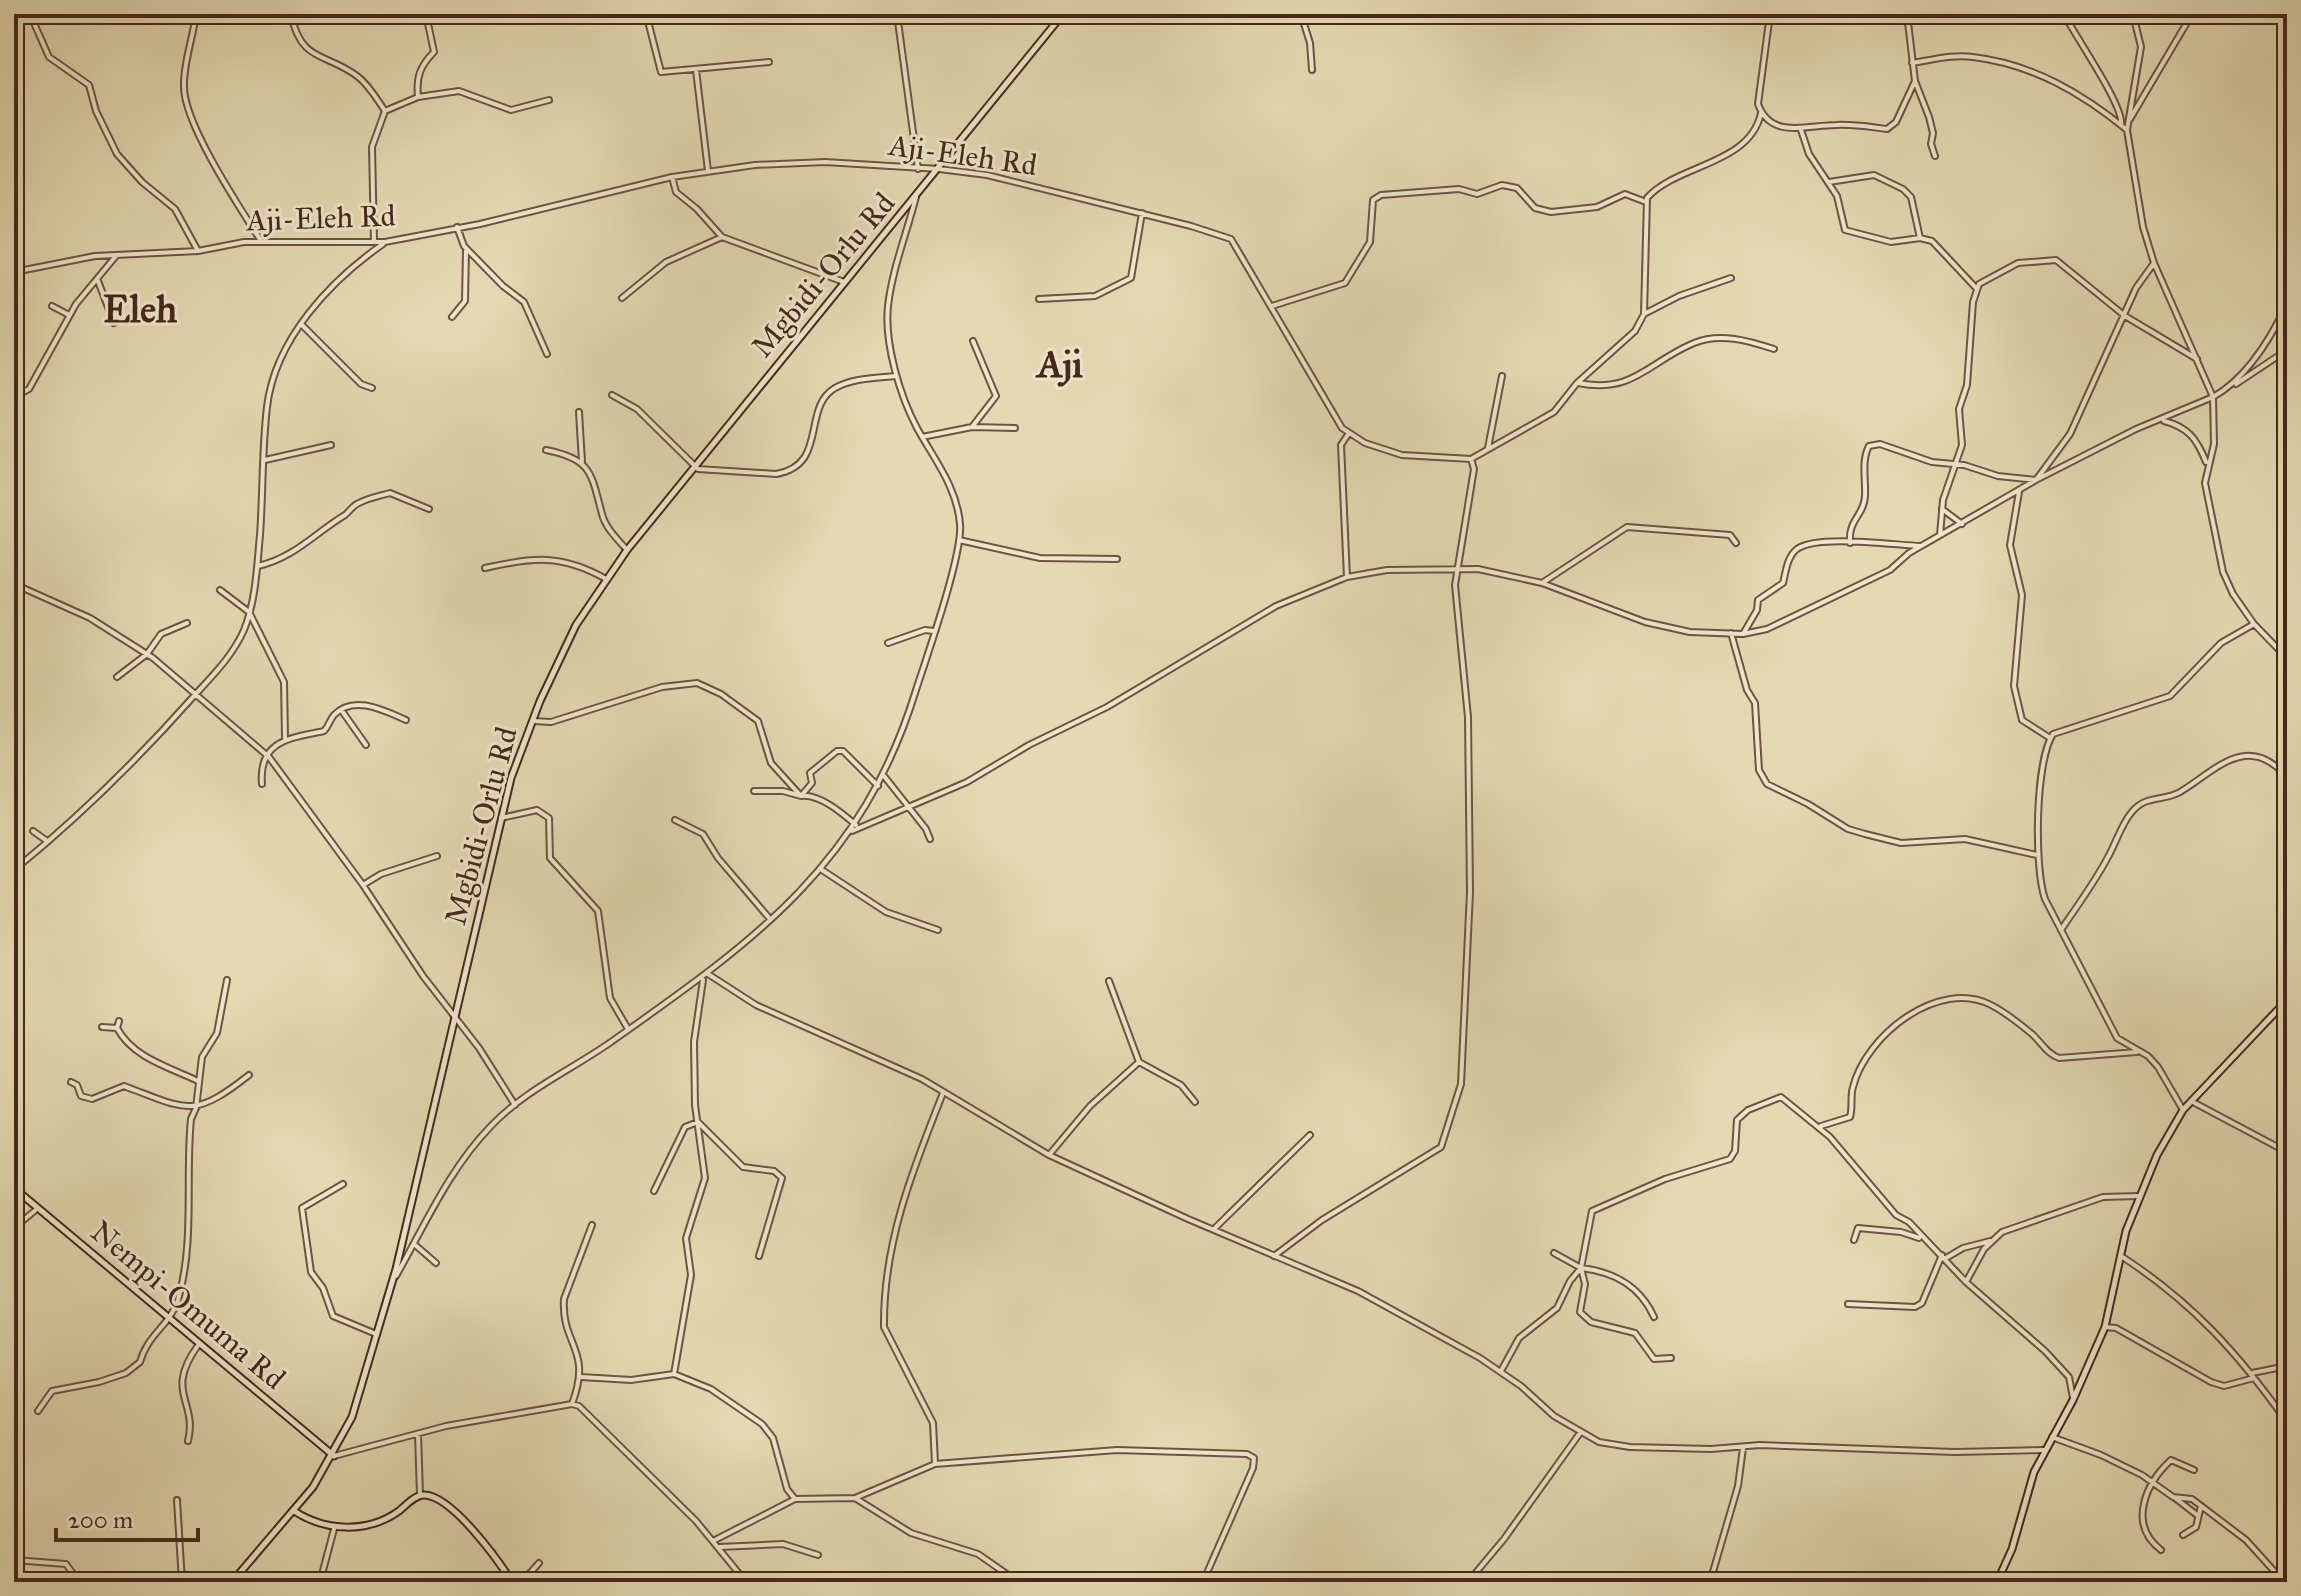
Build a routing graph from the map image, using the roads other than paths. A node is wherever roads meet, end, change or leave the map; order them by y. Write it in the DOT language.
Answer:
graph roads {
  1 [pos="30,14"];
  2 [pos="196,14"];
  3 [pos="291,14"];
  4 [pos="426,14"];
  5 [pos="897,14"];
  6 [pos="1063,14"];
  7 [pos="1301,14"];
  8 [pos="1770,14"];
  9 [pos="1907,14"];
  10 [pos="2064,14"];
  11 [pos="2133,14"];
  12 [pos="2192,14"];
  13 [pos="649,25"];
  14 [pos="769,62"];
  15 [pos="1912,63"];
  16 [pos="696,70"];
  17 [pos="1312,70"];
  18 [pos="1915,81"];
  19 [pos="418,97"];
  20 [pos="549,100"];
  21 [pos="385,111"];
  22 [pos="1761,113"];
  23 [pos="2129,122"];
  24 [pos="2121,125"];
  25 [pos="1801,129"];
  26 [pos="2127,130"];
  27 [pos="1935,156"];
  28 [pos="918,169"];
  29 [pos="939,169"];
  30 [pos="708,171"];
  31 [pos="672,177"];
  32 [pos="1829,182"];
  33 [pos="916,197"];
  34 [pos="1646,202"];
  35 [pos="1142,213"];
  36 [pos="457,227"];
  37 [pos="722,237"];
  38 [pos="1920,238"];
  39 [pos="261,241"];
  40 [pos="374,242"];
  41 [pos="385,242"];
  42 [pos="466,248"];
  43 [pos="198,251"];
  44 [pos="116,256"];
  45 [pos="2154,263"];
  46 [pos="14,272"];
  47 [pos="1731,278"];
  48 [pos="98,280"];
  49 [pos="844,282"];
  50 [pos="1976,288"];
  51 [pos="622,298"];
  52 [pos="1039,299"];
  53 [pos="2287,304"];
  54 [pos="52,306"];
  55 [pos="1272,306"];
  56 [pos="1644,314"];
  57 [pos="69,315"];
  58 [pos="2125,316"];
  59 [pos="452,317"];
  60 [pos="114,323"];
  61 [pos="302,325"];
  62 [pos="973,341"];
  63 [pos="1774,349"];
  64 [pos="2287,350"];
  65 [pos="547,354"];
  66 [pos="2199,360"];
  67 [pos="895,376"];
  68 [pos="1502,376"];
  69 [pos="1577,383"];
  70 [pos="2233,386"];
  71 [pos="372,388"];
  72 [pos="612,395"];
  73 [pos="14,397"];
  74 [pos="2213,397"];
  75 [pos="579,412"];
  76 [pos="2161,421"];
  77 [pos="972,427"];
  78 [pos="1015,428"];
  79 [pos="1349,433"];
  80 [pos="922,437"];
  81 [pos="331,445"];
  82 [pos="1488,448"];
  83 [pos="546,450"];
  84 [pos="1471,459"];
  85 [pos="265,460"];
  86 [pos="582,462"];
  87 [pos="2207,465"];
  88 [pos="694,466"];
  89 [pos="1954,466"];
  90 [pos="2036,480"];
  91 [pos="2019,492"];
  92 [pos="429,509"];
  93 [pos="1942,509"];
  94 [pos="1962,524"];
  95 [pos="1940,535"];
  96 [pos="959,540"];
  97 [pos="1736,543"];
  98 [pos="1850,543"];
  99 [pos="1923,546"];
  100 [pos="627,550"];
  101 [pos="1117,559"];
  102 [pos="258,566"];
  103 [pos="485,568"];
  104 [pos="1459,568"];
  105 [pos="1347,577"];
  106 [pos="606,579"];
  107 [pos="1542,583"];
  108 [pos="14,584"];
  109 [pos="220,590"];
  110 [pos="249,612"];
  111 [pos="187,623"];
  112 [pos="2254,624"];
  113 [pos="934,631"];
  114 [pos="1731,633"];
  115 [pos="1743,634"];
  116 [pos="888,643"];
  117 [pos="147,654"];
  118 [pos="2287,658"];
  119 [pos="117,677"];
  120 [pos="196,694"];
  121 [pos="342,710"];
  122 [pos="406,720"];
  123 [pos="533,721"];
  124 [pos="285,738"];
  125 [pos="2050,738"];
  126 [pos="366,745"];
  127 [pos="269,757"];
  128 [pos="884,776"];
  129 [pos="2287,777"];
  130 [pos="262,784"];
  131 [pos="878,786"];
  132 [pos="754,791"];
  133 [pos="801,796"];
  134 [pos="907,807"];
  135 [pos="501,818"];
  136 [pos="675,820"];
  137 [pos="856,825"];
  138 [pos="33,831"];
  139 [pos="852,831"];
  140 [pos="930,839"];
  141 [pos="47,842"];
  142 [pos="2037,855"];
  143 [pos="437,856"];
  144 [pos="14,870"];
  145 [pos="822,870"];
  146 [pos="363,885"];
  147 [pos="770,919"];
  148 [pos="938,930"];
  149 [pos="2061,930"];
  150 [pos="706,976"];
  151 [pos="227,980"];
  152 [pos="1109,981"];
  153 [pos="2287,1000"];
  154 [pos="454,1018"];
  155 [pos="119,1021"];
  156 [pos="102,1027"];
  157 [pos="117,1028"];
  158 [pos="628,1029"];
  159 [pos="2140,1052"];
  160 [pos="1139,1062"];
  161 [pos="249,1075"];
  162 [pos="198,1081"];
  163 [pos="71,1082"];
  164 [pos="943,1093"];
  165 [pos="2191,1101"];
  166 [pos="1195,1102"];
  167 [pos="515,1105"];
  168 [pos="196,1108"];
  169 [pos="2183,1110"];
  170 [pos="698,1122"];
  171 [pos="1819,1126"];
  172 [pos="1310,1135"];
  173 [pos="2287,1152"];
  174 [pos="1049,1155"];
  175 [pos="343,1184"];
  176 [pos="14,1188"];
  177 [pos="654,1191"];
  178 [pos="2139,1196"];
  179 [pos="38,1208"];
  180 [pos="592,1225"];
  181 [pos="14,1228"];
  182 [pos="1214,1229"];
  183 [pos="1922,1239"];
  184 [pos="1854,1240"];
  185 [pos="1990,1241"];
  186 [pos="414,1244"];
  187 [pos="1935,1250"];
  188 [pos="1954,1251"];
  189 [pos="1554,1253"];
  190 [pos="2120,1255"];
  191 [pos="759,1256"];
  192 [pos="1274,1256"];
  193 [pos="1944,1256"];
  194 [pos="436,1263"];
  195 [pos="1581,1268"];
  196 [pos="1966,1282"];
  197 [pos="391,1284"];
  198 [pos="1848,1304"];
  199 [pos="1654,1317"];
  200 [pos="170,1319"];
  201 [pos="2105,1327"];
  202 [pos="376,1334"];
  203 [pos="199,1344"];
  204 [pos="1671,1358"];
  205 [pos="2287,1366"];
  206 [pos="1501,1372"];
  207 [pos="674,1374"];
  208 [pos="2254,1376"];
  209 [pos="581,1377"];
  210 [pos="2070,1380"];
  211 [pos="2081,1383"];
  212 [pos="2073,1400"];
  213 [pos="572,1404"];
  214 [pos="38,1411"];
  215 [pos="2287,1422"];
  216 [pos="1580,1433"];
  217 [pos="418,1434"];
  218 [pos="2052,1437"];
  219 [pos="188,1441"];
  220 [pos="1743,1448"];
  221 [pos="2044,1450"];
  222 [pos="334,1456"];
  223 [pos="935,1464"];
  224 [pos="2194,1470"];
  225 [pos="2150,1481"];
  226 [pos="420,1495"];
  227 [pos="2173,1497"];
  228 [pos="855,1498"];
  229 [pos="795,1499"];
  230 [pos="177,1500"];
  231 [pos="2201,1506"];
  232 [pos="294,1511"];
  233 [pos="2198,1516"];
  234 [pos="334,1529"];
  235 [pos="2183,1535"];
  236 [pos="713,1541"];
  237 [pos="718,1547"];
  238 [pos="2161,1550"];
  239 [pos="818,1555"];
  240 [pos="14,1560"];
  241 [pos="539,1563"];
  242 [pos="79,1582"];
  243 [pos="182,1582"];
  244 [pos="232,1582"];
  245 [pos="320,1582"];
  246 [pos="512,1582"];
  247 [pos="522,1582"];
  248 [pos="746,1582"];
  249 [pos="772,1582"];
  250 [pos="794,1582"];
  251 [pos="1018,1582"];
  252 [pos="1203,1582"];
  253 [pos="1468,1582"];
  254 [pos="1710,1582"];
  255 [pos="1997,1582"];
  256 [pos="2284,1582"];
  1 -- 43 [label="street"];
  2 -- 39 [label="street"];
  3 -- 21 [label="street"];
  4 -- 19 [label="street"];
  5 -- 28 [label="street"];
  6 -- 29 [label="main road, Mgbidi-Orlu Rd"];
  7 -- 17 [label="street"];
  8 -- 22 [label="street"];
  9 -- 15 [label="street"];
  10 -- 24 [label="street"];
  11 -- 23 [label="street"];
  12 -- 23 [label="street"];
  13 -- 16 [label="street"];
  14 -- 16 [label="street"];
  15 -- 18 [label="street"];
  15 -- 24 [label="street"];
  16 -- 30 [label="street"];
  18 -- 25 [label="street"];
  18 -- 27 [label="street"];
  19 -- 20 [label="street"];
  19 -- 21 [label="street"];
  21 -- 40 [label="street"];
  22 -- 25 [label="street"];
  22 -- 34 [label="street"];
  23 -- 26 [label="street"];
  24 -- 26 [label="street"];
  25 -- 32 [label="street"];
  26 -- 45 [label="street"];
  28 -- 29 [label="street, Aji-Eleh Rd"];
  28 -- 30 [label="street, Aji-Eleh Rd"];
  29 -- 33 [label="main road, Mgbidi-Orlu Rd"];
  29 -- 35 [label="street, Aji-Eleh Rd"];
  30 -- 31 [label="street, Aji-Eleh Rd"];
  31 -- 36 [label="street, Aji-Eleh Rd"];
  31 -- 37 [label="street"];
  32 -- 38 [label="street"];
  32 -- 38 [label="street"];
  33 -- 49 [label="main road, Mgbidi-Orlu Rd"];
  33 -- 67 [label="street"];
  34 -- 55 [label="street"];
  34 -- 56 [label="street"];
  35 -- 52 [label="street"];
  35 -- 55 [label="street, Aji-Eleh Rd"];
  36 -- 41 [label="street, Aji-Eleh Rd"];
  36 -- 42 [label="street"];
  37 -- 49 [label="street"];
  37 -- 51 [label="street"];
  38 -- 50 [label="street"];
  39 -- 40 [label="street, Aji-Eleh Rd"];
  39 -- 43 [label="street, Aji-Eleh Rd"];
  40 -- 41 [label="street, Aji-Eleh Rd"];
  41 -- 61 [label="street"];
  42 -- 59 [label="street"];
  42 -- 65 [label="street"];
  43 -- 44 [label="street, Aji-Eleh Rd"];
  44 -- 46 [label="street, Aji-Eleh Rd"];
  44 -- 48 [label="street"];
  45 -- 58 [label="street"];
  45 -- 66 [label="street"];
  47 -- 56 [label="street"];
  48 -- 57 [label="street"];
  48 -- 60 [label="street"];
  49 -- 88 [label="main road, Mgbidi-Orlu Rd"];
  50 -- 58 [label="street"];
  50 -- 89 [label="street"];
  53 -- 70 [label="street"];
  54 -- 57 [label="street"];
  55 -- 79 [label="street, Aji-Eleh Rd"];
  56 -- 69 [label="street"];
  57 -- 73 [label="street"];
  58 -- 66 [label="street"];
  58 -- 90 [label="street"];
  61 -- 71 [label="street"];
  61 -- 85 [label="street"];
  62 -- 77 [label="street"];
  63 -- 69 [label="street"];
  64 -- 70 [label="street"];
  66 -- 74 [label="street"];
  67 -- 80 [label="street"];
  67 -- 88 [label="street"];
  68 -- 82 [label="street"];
  69 -- 82 [label="street"];
  70 -- 74 [label="street"];
  72 -- 88 [label="street"];
  74 -- 76 [label="street"];
  74 -- 87 [label="street"];
  75 -- 86 [label="street"];
  76 -- 87 [label="street"];
  76 -- 90 [label="street"];
  77 -- 78 [label="street"];
  77 -- 80 [label="street"];
  79 -- 84 [label="street"];
  79 -- 105 [label="street"];
  80 -- 96 [label="street"];
  81 -- 85 [label="street"];
  82 -- 84 [label="street"];
  83 -- 86 [label="street"];
  84 -- 104 [label="street"];
  85 -- 102 [label="street"];
  86 -- 100 [label="street"];
  87 -- 112 [label="street"];
  88 -- 100 [label="main road, Mgbidi-Orlu Rd"];
  89 -- 90 [label="street"];
  89 -- 93 [label="street"];
  89 -- 98 [label="street"];
  90 -- 91 [label="street"];
  91 -- 94 [label="street"];
  91 -- 125 [label="street"];
  92 -- 102 [label="street"];
  93 -- 94 [label="street"];
  93 -- 95 [label="street"];
  94 -- 95 [label="street"];
  95 -- 99 [label="street"];
  96 -- 101 [label="street"];
  96 -- 113 [label="street"];
  97 -- 107 [label="street"];
  98 -- 99 [label="street"];
  98 -- 115 [label="street"];
  99 -- 115 [label="street"];
  100 -- 106 [label="main road, Mgbidi-Orlu Rd"];
  102 -- 110 [label="street"];
  103 -- 106 [label="street"];
  104 -- 105 [label="street"];
  104 -- 107 [label="street"];
  104 -- 192 [label="street"];
  105 -- 134 [label="street"];
  106 -- 123 [label="main road, Mgbidi-Orlu Rd"];
  107 -- 114 [label="street"];
  108 -- 117 [label="street"];
  109 -- 110 [label="street"];
  110 -- 120 [label="street"];
  110 -- 124 [label="street"];
  111 -- 117 [label="street"];
  112 -- 118 [label="street"];
  112 -- 125 [label="street"];
  113 -- 116 [label="street"];
  113 -- 128 [label="street"];
  114 -- 115 [label="street"];
  114 -- 142 [label="street"];
  117 -- 119 [label="street"];
  117 -- 120 [label="street"];
  120 -- 127 [label="street"];
  120 -- 141 [label="street"];
  121 -- 122 [label="street"];
  121 -- 124 [label="street"];
  121 -- 126 [label="street"];
  123 -- 133 [label="street"];
  123 -- 135 [label="main road, Mgbidi-Orlu Rd"];
  124 -- 127 [label="street"];
  125 -- 142 [label="street"];
  127 -- 130 [label="street"];
  127 -- 146 [label="street"];
  128 -- 131 [label="street"];
  128 -- 134 [label="street"];
  129 -- 149 [label="street"];
  131 -- 133 [label="street"];
  131 -- 137 [label="street"];
  132 -- 133 [label="street"];
  133 -- 137 [label="street"];
  134 -- 139 [label="street"];
  134 -- 140 [label="street"];
  135 -- 154 [label="main road, Mgbidi-Orlu Rd"];
  135 -- 158 [label="street"];
  136 -- 147 [label="street"];
  137 -- 139 [label="street"];
  138 -- 141 [label="street"];
  139 -- 145 [label="street"];
  141 -- 144 [label="street"];
  142 -- 149 [label="street"];
  143 -- 146 [label="street"];
  145 -- 147 [label="street"];
  145 -- 148 [label="street"];
  146 -- 154 [label="street"];
  147 -- 150 [label="street"];
  149 -- 159 [label="street"];
  150 -- 158 [label="street"];
  150 -- 164 [label="street"];
  150 -- 170 [label="street"];
  151 -- 162 [label="street"];
  152 -- 160 [label="street"];
  153 -- 165 [label="main road"];
  154 -- 167 [label="street"];
  154 -- 197 [label="main road, Mgbidi-Orlu Rd"];
  155 -- 157 [label="street"];
  156 -- 157 [label="street"];
  157 -- 162 [label="street"];
  158 -- 167 [label="street"];
  159 -- 169 [label="street"];
  159 -- 171 [label="street"];
  160 -- 166 [label="street"];
  160 -- 174 [label="street"];
  161 -- 168 [label="street"];
  162 -- 168 [label="street"];
  163 -- 168 [label="street"];
  164 -- 174 [label="street"];
  164 -- 223 [label="street"];
  165 -- 169 [label="main road"];
  165 -- 173 [label="street"];
  167 -- 186 [label="street"];
  168 -- 200 [label="street"];
  169 -- 178 [label="main road"];
  170 -- 177 [label="street"];
  170 -- 191 [label="street"];
  170 -- 207 [label="street"];
  171 -- 183 [label="street"];
  171 -- 195 [label="street"];
  172 -- 182 [label="street"];
  174 -- 182 [label="street"];
  175 -- 202 [label="street"];
  176 -- 179 [label="main road, Nempi-Omuma Rd"];
  178 -- 185 [label="street"];
  178 -- 190 [label="main road"];
  179 -- 181 [label="street"];
  179 -- 200 [label="main road, Nempi-Omuma Rd"];
  180 -- 209 [label="street"];
  182 -- 192 [label="street"];
  183 -- 184 [label="street"];
  183 -- 187 [label="street"];
  185 -- 188 [label="street"];
  185 -- 196 [label="street"];
  186 -- 194 [label="street"];
  186 -- 197 [label="street"];
  187 -- 188 [label="street"];
  187 -- 193 [label="street"];
  188 -- 193 [label="street"];
  189 -- 195 [label="street"];
  190 -- 201 [label="main road"];
  190 -- 208 [label="street"];
  192 -- 206 [label="street"];
  193 -- 196 [label="street"];
  193 -- 198 [label="street"];
  195 -- 199 [label="street"];
  195 -- 204 [label="street"];
  195 -- 206 [label="street"];
  196 -- 210 [label="street"];
  197 -- 202 [label="main road, Mgbidi-Orlu Rd"];
  200 -- 203 [label="main road, Nempi-Omuma Rd"];
  200 -- 214 [label="street"];
  201 -- 208 [label="street"];
  201 -- 211 [label="main road"];
  202 -- 222 [label="main road, Mgbidi-Orlu Rd"];
  203 -- 219 [label="street"];
  203 -- 222 [label="main road, Nempi-Omuma Rd"];
  205 -- 208 [label="street"];
  206 -- 216 [label="street"];
  207 -- 209 [label="street"];
  207 -- 229 [label="street"];
  208 -- 215 [label="street"];
  209 -- 213 [label="street"];
  210 -- 211 [label="street"];
  210 -- 212 [label="street"];
  211 -- 212 [label="main road"];
  212 -- 218 [label="main road"];
  213 -- 217 [label="street"];
  213 -- 236 [label="street"];
  216 -- 220 [label="street"];
  216 -- 253 [label="street"];
  217 -- 222 [label="street"];
  217 -- 226 [label="street"];
  218 -- 221 [label="main road"];
  218 -- 225 [label="street"];
  220 -- 221 [label="street"];
  220 -- 254 [label="street"];
  221 -- 255 [label="main road"];
  222 -- 232 [label="main road, Mgbidi-Orlu Rd"];
  223 -- 228 [label="street"];
  223 -- 252 [label="street"];
  224 -- 225 [label="street"];
  225 -- 227 [label="street"];
  225 -- 238 [label="street"];
  226 -- 234 [label="main road"];
  226 -- 246 [label="main road"];
  227 -- 231 [label="street"];
  227 -- 233 [label="street"];
  228 -- 229 [label="street"];
  228 -- 251 [label="street"];
  229 -- 236 [label="street"];
  230 -- 243 [label="street"];
  231 -- 233 [label="street"];
  231 -- 256 [label="street"];
  232 -- 234 [label="main road"];
  232 -- 244 [label="main road, Mgbidi-Orlu Rd"];
  233 -- 235 [label="street"];
  234 -- 245 [label="street"];
  236 -- 237 [label="street"];
  237 -- 239 [label="street"];
  237 -- 248 [label="street"];
  240 -- 242 [label="street"];
  241 -- 247 [label="street"];
  249 -- 250 [label="street"];
}
